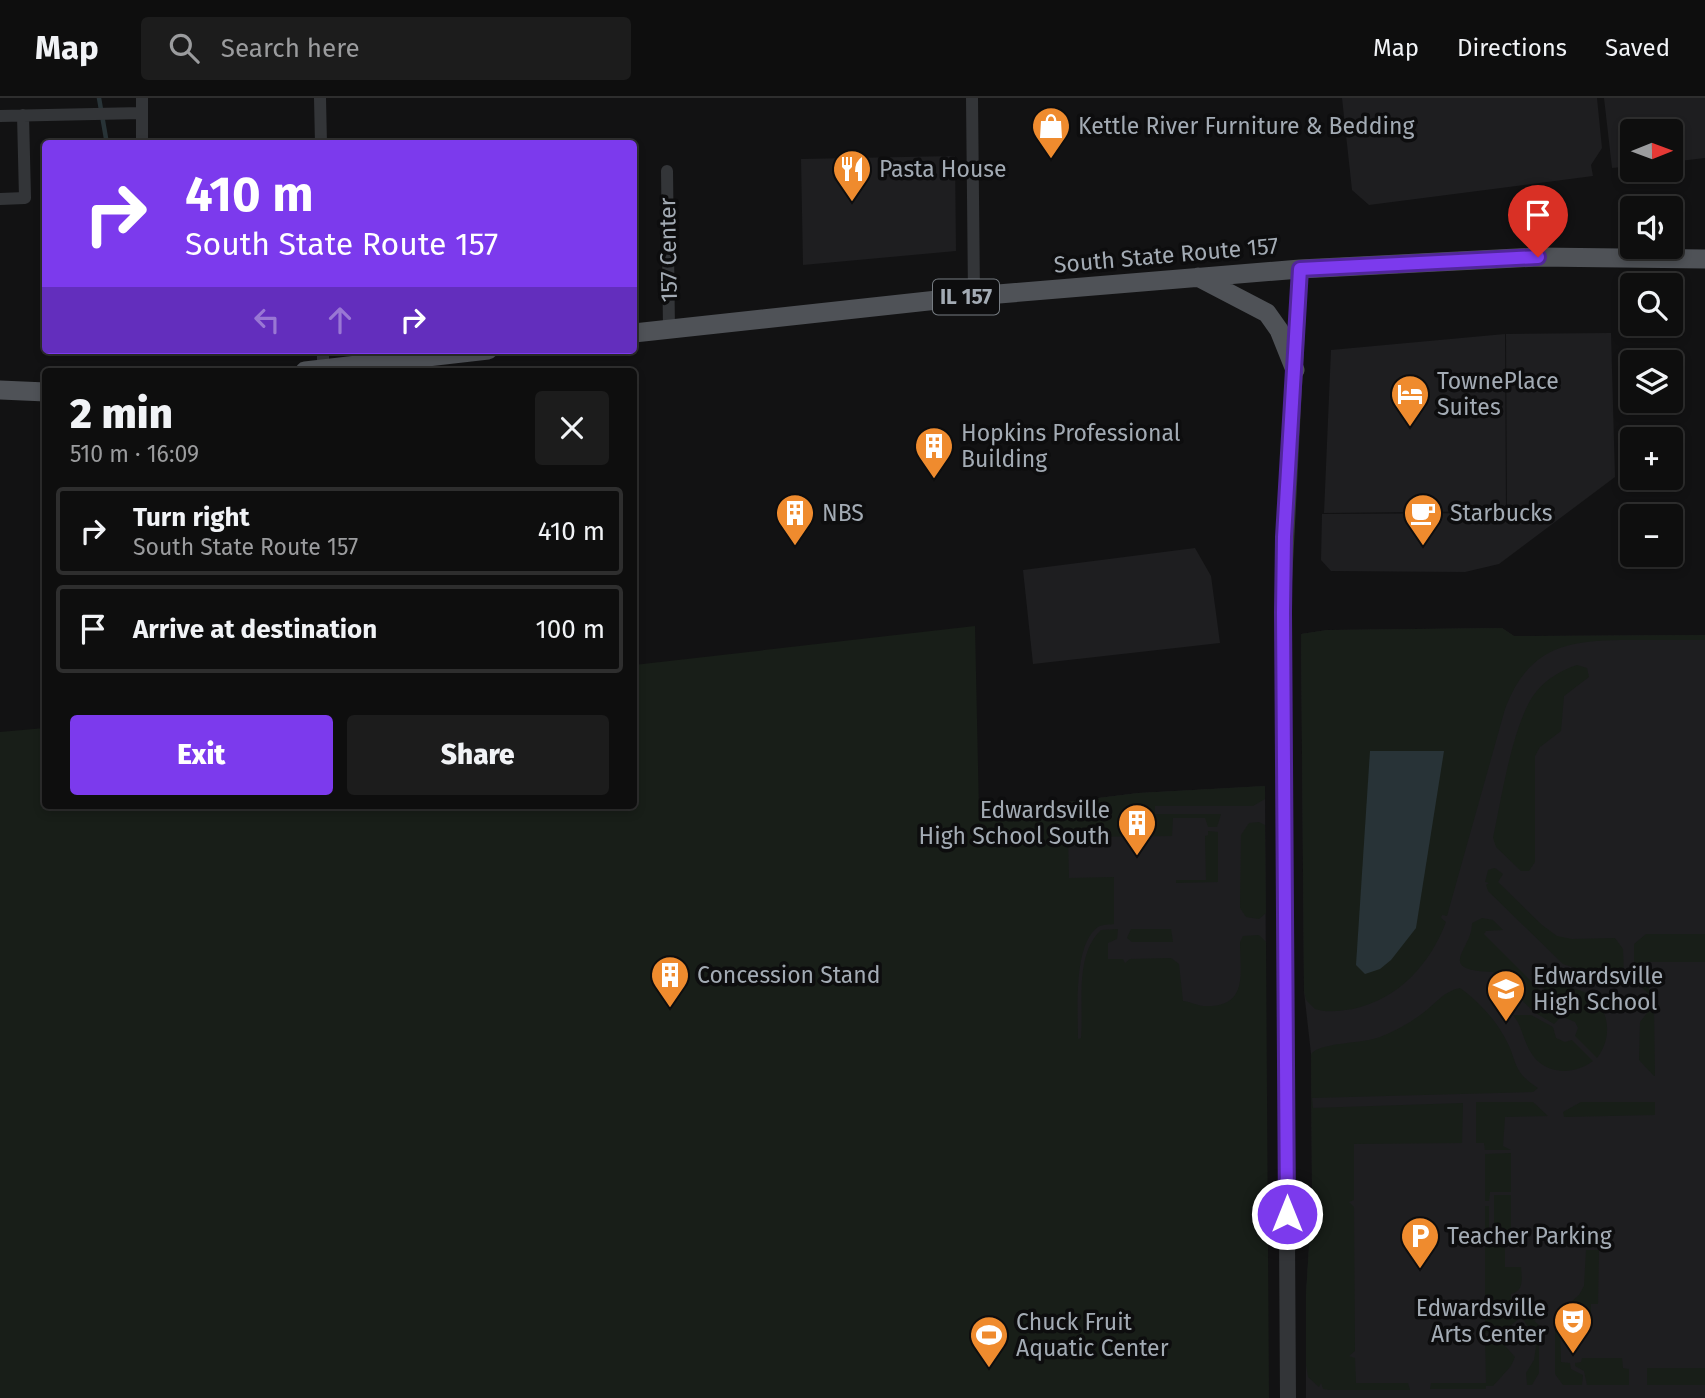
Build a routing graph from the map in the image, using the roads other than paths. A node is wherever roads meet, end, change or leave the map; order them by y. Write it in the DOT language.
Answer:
graph roads {
  1 [pos="142,98"];
  2 [pos="320,98"];
  3 [pos="972,98"];
  4 [pos="142,113"];
  5 [pos="23,115"];
  6 [pos="0,116"];
  7 [pos="142,140"];
  8 [pos="321,140"];
  9 [pos="667,172"];
  10 [pos="0,199"];
  11 [pos="1705,259"];
  12 [pos="1300,269"];
  13 [pos="1198,277"];
  14 [pos="974,296"];
  15 [pos="669,329"];
  16 [pos="637,333"];
  17 [pos="435,354"];
  18 [pos="317,363"];
  19 [pos="1295,370"];
  20 [pos="0,390"];
  21 [pos="42,392"];
  22 [pos="1288,1398"];
  1 -- 4 [label="street"];
  2 -- 8 [label="street"];
  3 -- 14 [label="street"];
  4 -- 5 [label="street"];
  4 -- 7 [label="street"];
  5 -- 6 [label="street"];
  5 -- 10 [label="street"];
  9 -- 15 [label="street, 157 Center"];
  11 -- 12 [label="main road, South State Route 157 / IL 157"];
  12 -- 13 [label="main road, South State Route 157 / IL 157"];
  12 -- 19 [label="street"];
  13 -- 14 [label="main road, South State Route 157 / IL 157"];
  13 -- 19 [label="main road"];
  14 -- 15 [label="main road, South State Route 157 / IL 157"];
  15 -- 16 [label="main road, South State Route 157 / IL 157"];
  17 -- 18 [label="main road"];
  19 -- 22 [label="street"];
  20 -- 21 [label="main road"];
}
